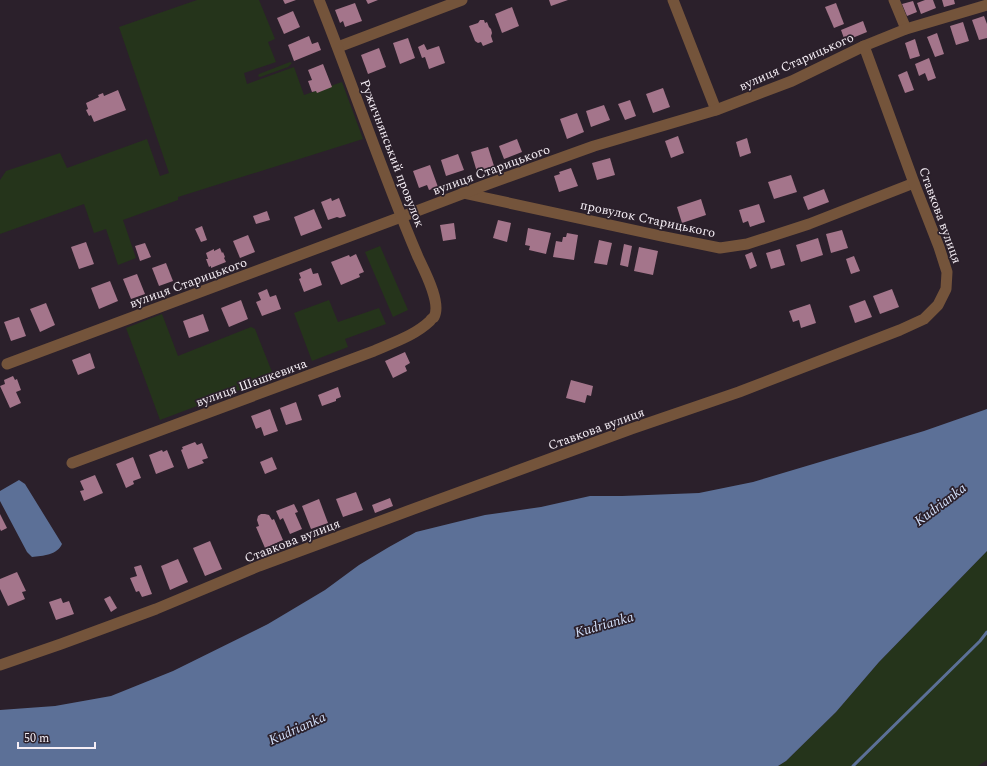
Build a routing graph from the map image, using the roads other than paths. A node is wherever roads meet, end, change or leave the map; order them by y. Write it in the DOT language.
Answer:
graph roads {
  1 [pos="319,0"];
  2 [pos="462,0"];
  3 [pos="673,0"];
  4 [pos="894,0"];
  5 [pos="987,5"];
  6 [pos="906,29"];
  7 [pos="864,46"];
  8 [pos="338,47"];
  9 [pos="716,110"];
  10 [pos="914,183"];
  11 [pos="488,184"];
  12 [pos="463,193"];
  13 [pos="491,199"];
  14 [pos="401,217"];
  15 [pos="434,316"];
  16 [pos="7,364"];
  17 [pos="72,463"];
  18 [pos="0,665"];
  1 -- 8 [label="street, Ружичнянський провулок"];
  2 -- 8 [label="street"];
  3 -- 9 [label="street"];
  4 -- 6 [label="street"];
  5 -- 6 [label="street, вулиця Старицького"];
  6 -- 7 [label="street, вулиця Старицького"];
  7 -- 9 [label="street, вулиця Старицького"];
  7 -- 10 [label="street, Ставкова вулиця"];
  8 -- 14 [label="street, Ружичнянський провулок"];
  9 -- 11 [label="street, вулиця Старицького"];
  10 -- 13 [label="street, провулок Старицького"];
  10 -- 18 [label="street, Ставкова вулиця"];
  11 -- 12 [label="street, вулиця Старицького"];
  11 -- 13 [label="street"];
  12 -- 13 [label="street, провулок Старицького"];
  12 -- 14 [label="street, вулиця Старицького"];
  14 -- 15 [label="street, Ружичнянський провулок"];
  14 -- 16 [label="street, вулиця Старицького"];
  15 -- 17 [label="street, вулиця Шашкевича"];
}
